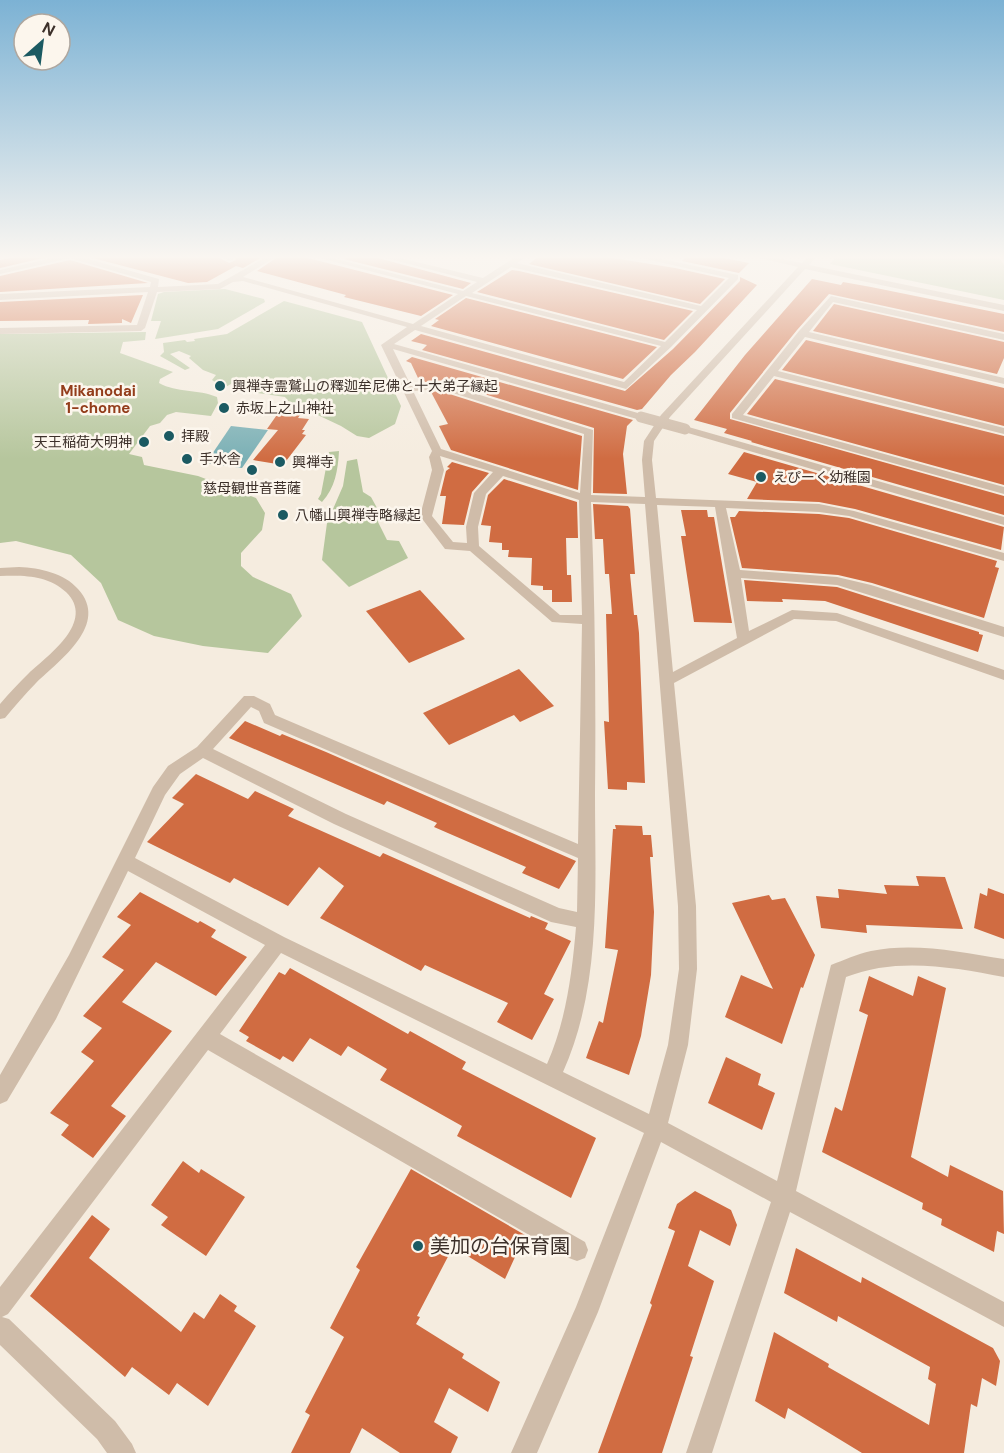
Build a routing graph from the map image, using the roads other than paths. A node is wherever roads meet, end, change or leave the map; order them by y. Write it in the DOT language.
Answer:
graph roads {
  1 [pos="142,324"];
  2 [pos="406,324"];
  3 [pos="417,324"];
  4 [pos="585,324"];
  5 [pos="689,324"];
  6 [pos="750,324"];
  7 [pos="810,324"];
  8 [pos="945,324"];
  9 [pos="414,326"];
  10 [pos="0,330"];
  11 [pos="802,333"];
  12 [pos="1004,337"];
  13 [pos="386,345"];
  14 [pos="668,345"];
  15 [pos="770,372"];
  16 [pos="1004,381"];
  17 [pos="407,389"];
  18 [pos="1004,431"];
  19 [pos="437,451"];
  20 [pos="500,472"];
  21 [pos="1004,491"];
  22 [pos="585,498"];
  23 [pos="652,501"];
  24 [pos="720,505"];
  25 [pos="1004,521"];
  26 [pos="473,546"];
  27 [pos="1004,557"];
  28 [pos="0,573"];
  29 [pos="734,574"];
  30 [pos="590,620"];
  31 [pos="1003,628"];
  32 [pos="744,640"];
  33 [pos="1004,675"];
  34 [pos="667,681"];
  35 [pos="0,714"];
  36 [pos="202,751"];
  37 [pos="588,853"];
  38 [pos="125,861"];
  39 [pos="586,921"];
  40 [pos="278,943"];
  41 [pos="1004,968"];
  42 [pos="207,1038"];
  43 [pos="551,1077"];
  44 [pos="0,1094"];
  45 [pos="656,1128"];
  46 [pos="784,1196"];
  47 [pos="577,1250"];
  48 [pos="0,1306"];
  49 [pos="1004,1315"];
  50 [pos="0,1328"];
  51 [pos="123,1453"];
  52 [pos="524,1453"];
  53 [pos="699,1453"];
  1 -- 10 [label="street"];
  2 -- 9 [label="street"];
  3 -- 9 [label="street"];
  4 -- 14 [label="street"];
  5 -- 14 [label="street"];
  6 -- 23 [label="street"];
  7 -- 11 [label="street"];
  8 -- 12 [label="street"];
  9 -- 13 [label="street"];
  9 -- 14 [label="street"];
  11 -- 15 [label="street"];
  11 -- 16 [label="street"];
  13 -- 17 [label="street"];
  13 -- 25 [label="street, bridge"];
  15 -- 18 [label="street"];
  15 -- 21 [label="street"];
  17 -- 19 [label="street"];
  17 -- 22 [label="street"];
  19 -- 20 [label="street"];
  19 -- 26 [label="street"];
  20 -- 22 [label="street"];
  20 -- 26 [label="street"];
  22 -- 23 [label="street"];
  22 -- 30 [label="street"];
  23 -- 24 [label="street"];
  23 -- 34 [label="street"];
  24 -- 27 [label="street"];
  24 -- 29 [label="street"];
  26 -- 30 [label="street"];
  28 -- 35 [label="street"];
  29 -- 31 [label="street"];
  29 -- 32 [label="street"];
  30 -- 37 [label="street"];
  32 -- 33 [label="street"];
  32 -- 34 [label="street"];
  34 -- 45 [label="street"];
  36 -- 37 [label="street"];
  36 -- 38 [label="street"];
  36 -- 39 [label="street"];
  37 -- 39 [label="street"];
  38 -- 40 [label="street"];
  38 -- 44 [label="street"];
  39 -- 43 [label="street"];
  40 -- 42 [label="street"];
  40 -- 43 [label="street"];
  41 -- 46 [label="street"];
  42 -- 47 [label="street"];
  42 -- 48 [label="street"];
  43 -- 45 [label="street"];
  45 -- 46 [label="street"];
  45 -- 52 [label="street"];
  46 -- 49 [label="street"];
  46 -- 53 [label="street"];
  50 -- 51 [label="street"];
}
